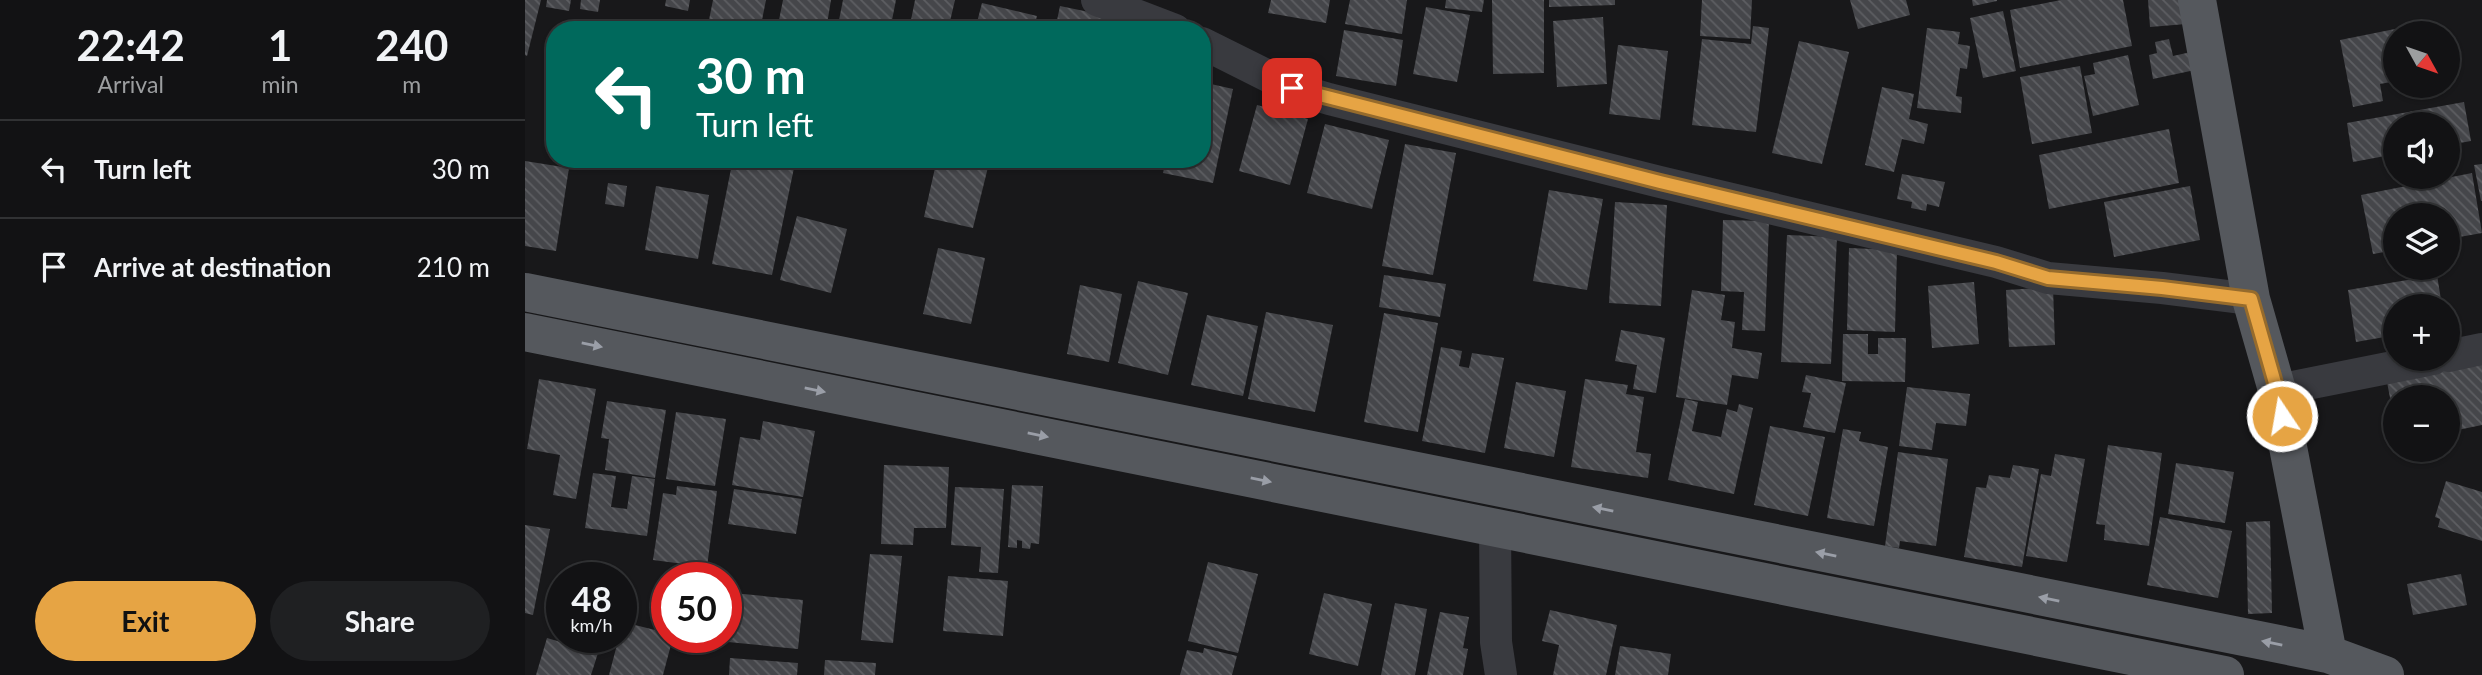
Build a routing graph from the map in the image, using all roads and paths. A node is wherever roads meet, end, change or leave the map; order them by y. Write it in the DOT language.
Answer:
graph roads {
  1 [pos="1097,0"];
  2 [pos="2197,0"];
  3 [pos="1152,21"];
  4 [pos="1211,48"];
  5 [pos="525,292"];
  6 [pos="2251,299"];
  7 [pos="525,332"];
  8 [pos="2482,349"];
  9 [pos="2460,354"];
  10 [pos="2383,369"];
  11 [pos="2277,390"];
  12 [pos="1495,527"];
  13 [pos="2328,654"];
  14 [pos="2212,674"];
  15 [pos="1501,675"];
  16 [pos="2385,675"];
  1 -- 3 [label="street"];
  2 -- 6 [label="main road"];
  4 -- 6 [label="street"];
  13 -- 5 [label="main road, one-way"];
  6 -- 11 [label="main road"];
  7 -- 12 [label="main road, one-way"];
  8 -- 9 [label="street"];
  10 -- 11 [label="street"];
  11 -- 13 [label="main road"];
  12 -- 14 [label="main road"];
  12 -- 15 [label="street"];
  13 -- 16 [label="main road"];
}
